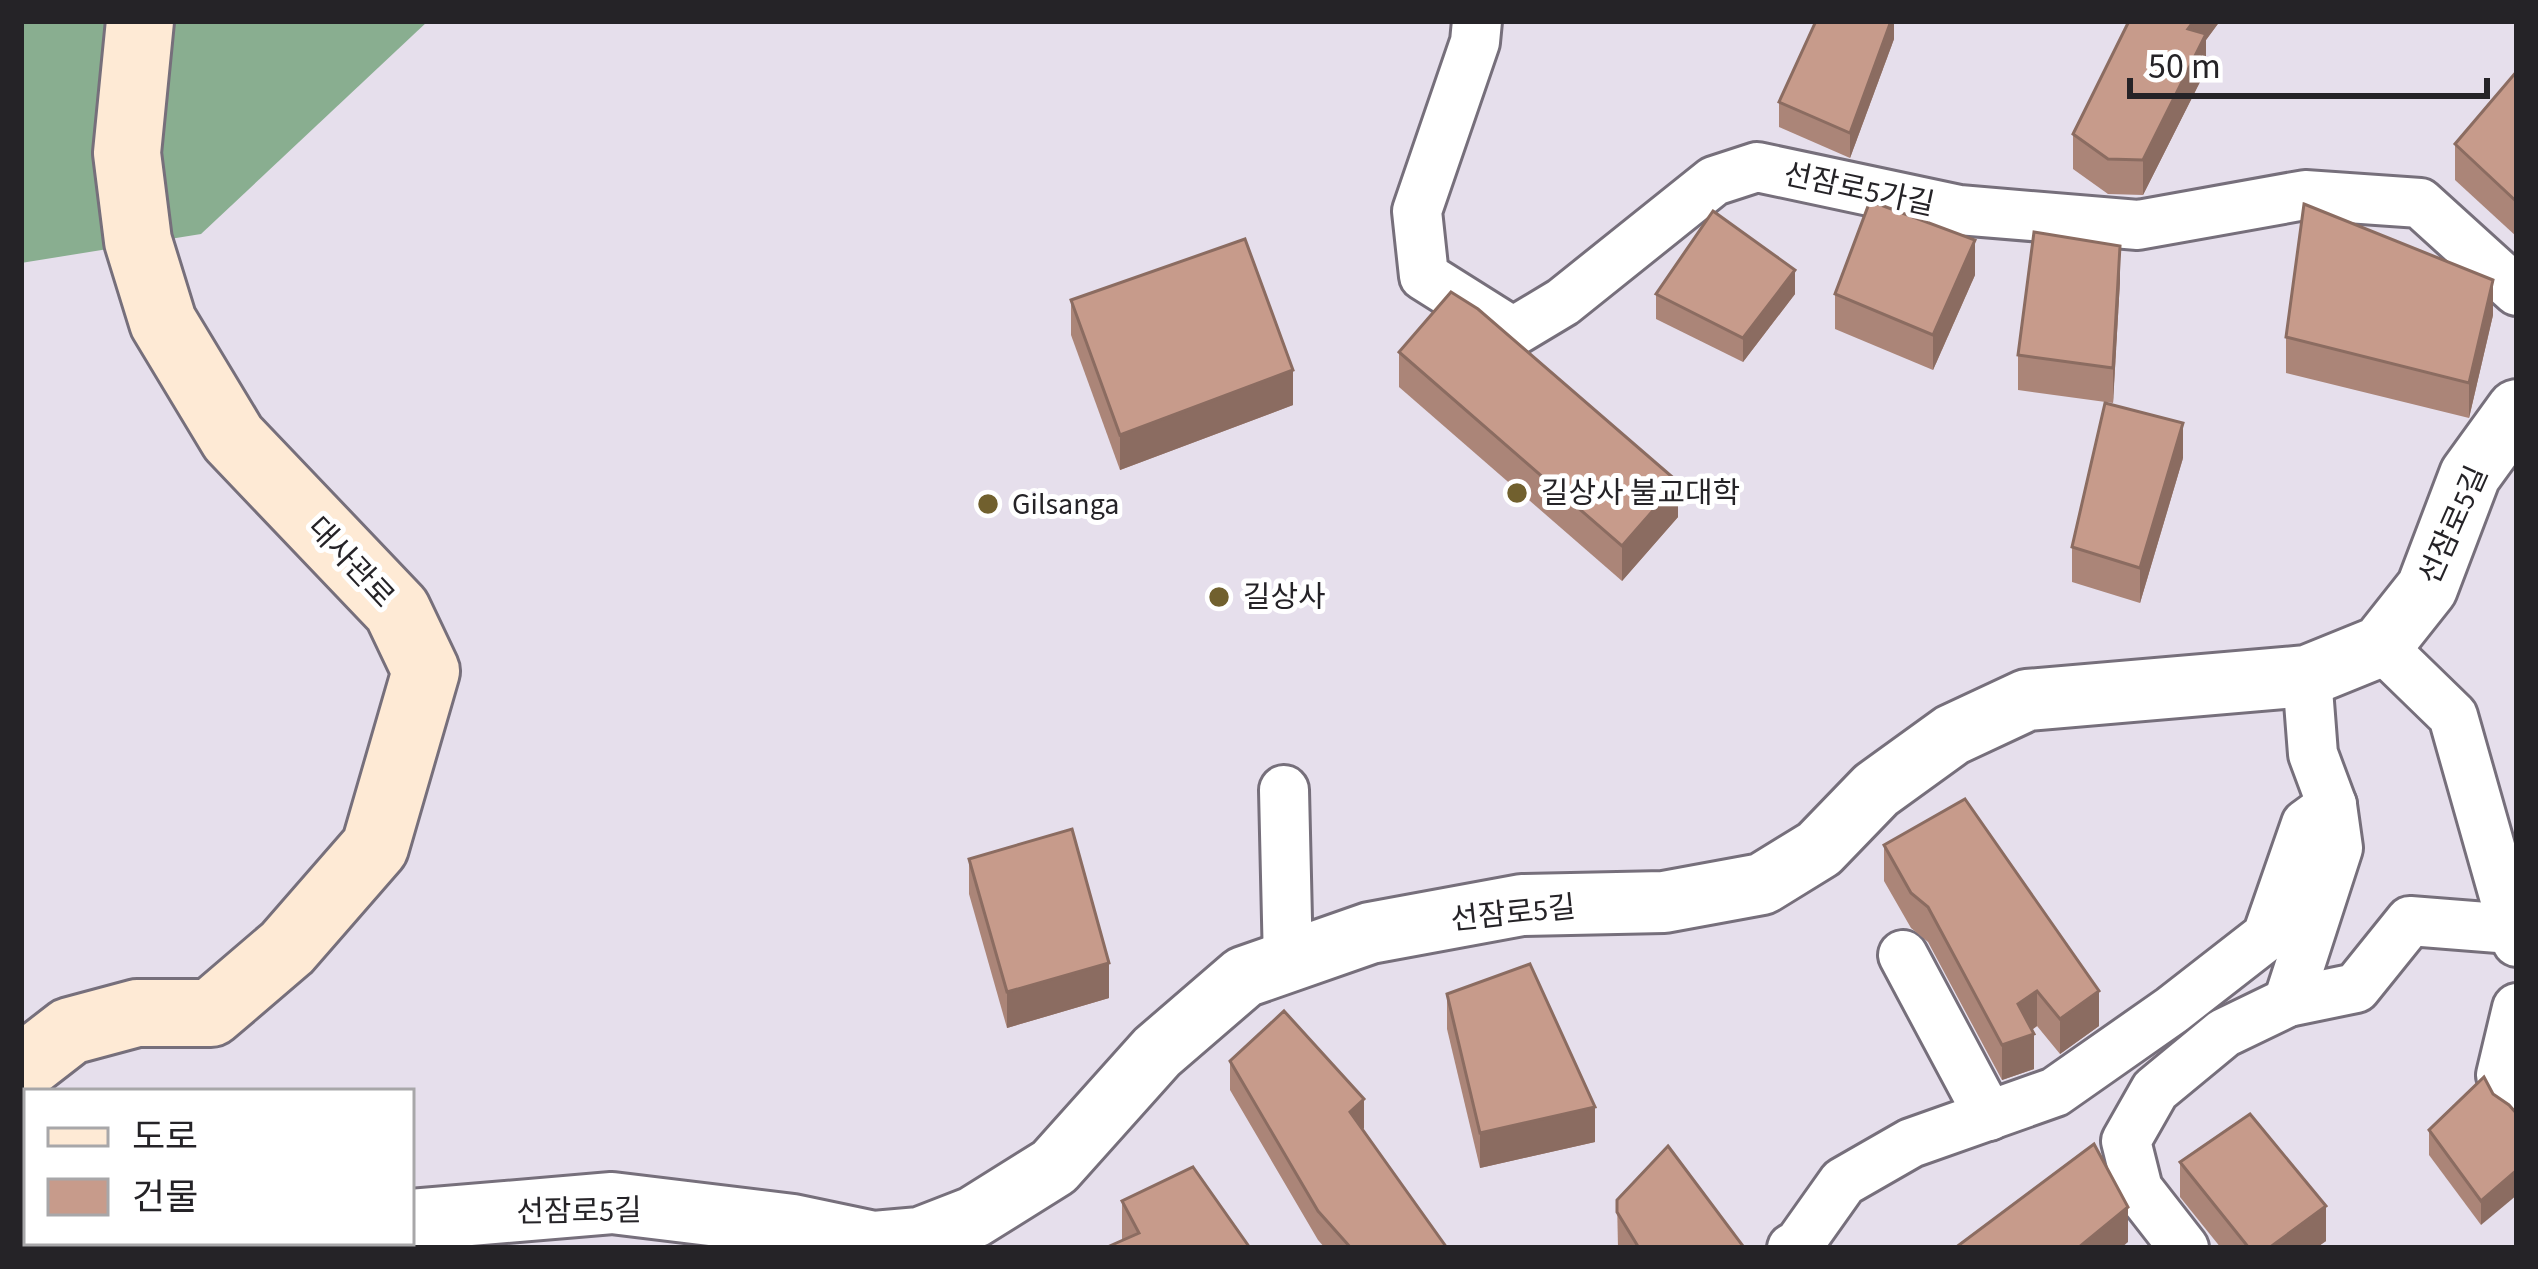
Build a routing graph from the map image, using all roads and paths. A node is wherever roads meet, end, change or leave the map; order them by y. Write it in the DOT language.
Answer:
graph roads {
  1 [pos="140,21"];
  2 [pos="1478,21"];
  3 [pos="2517,291"];
  4 [pos="2517,410"];
  5 [pos="2381,646"];
  6 [pos="2307,676"];
  7 [pos="1285,790"];
  8 [pos="2332,805"];
  9 [pos="2514,935"];
  10 [pos="1903,955"];
  11 [pos="1288,963"];
  12 [pos="2288,1002"];
  13 [pos="2515,1029"];
  14 [pos="21,1069"];
  15 [pos="2517,1103"];
  16 [pos="1989,1116"];
  17 [pos="414,1220"];
  18 [pos="2166,1240"];
  19 [pos="1792,1248"];
  1 -- 14 [label="main road, 대사관로"];
  2 -- 3 [label="street, 선잠로5가길"];
  4 -- 5 [label="street, 선잠로5길"];
  5 -- 6 [label="street, 선잠로5길"];
  5 -- 9 [label="street"];
  6 -- 8 [label="street"];
  6 -- 11 [label="street, 선잠로5길"];
  7 -- 11 [label="street"];
  8 -- 12 [label="street"];
  8 -- 16 [label="street"];
  9 -- 12 [label="street"];
  10 -- 16 [label="street"];
  11 -- 17 [label="street, 선잠로5길"];
  12 -- 18 [label="street"];
  13 -- 15 [label="street"];
  16 -- 19 [label="street"];
}
